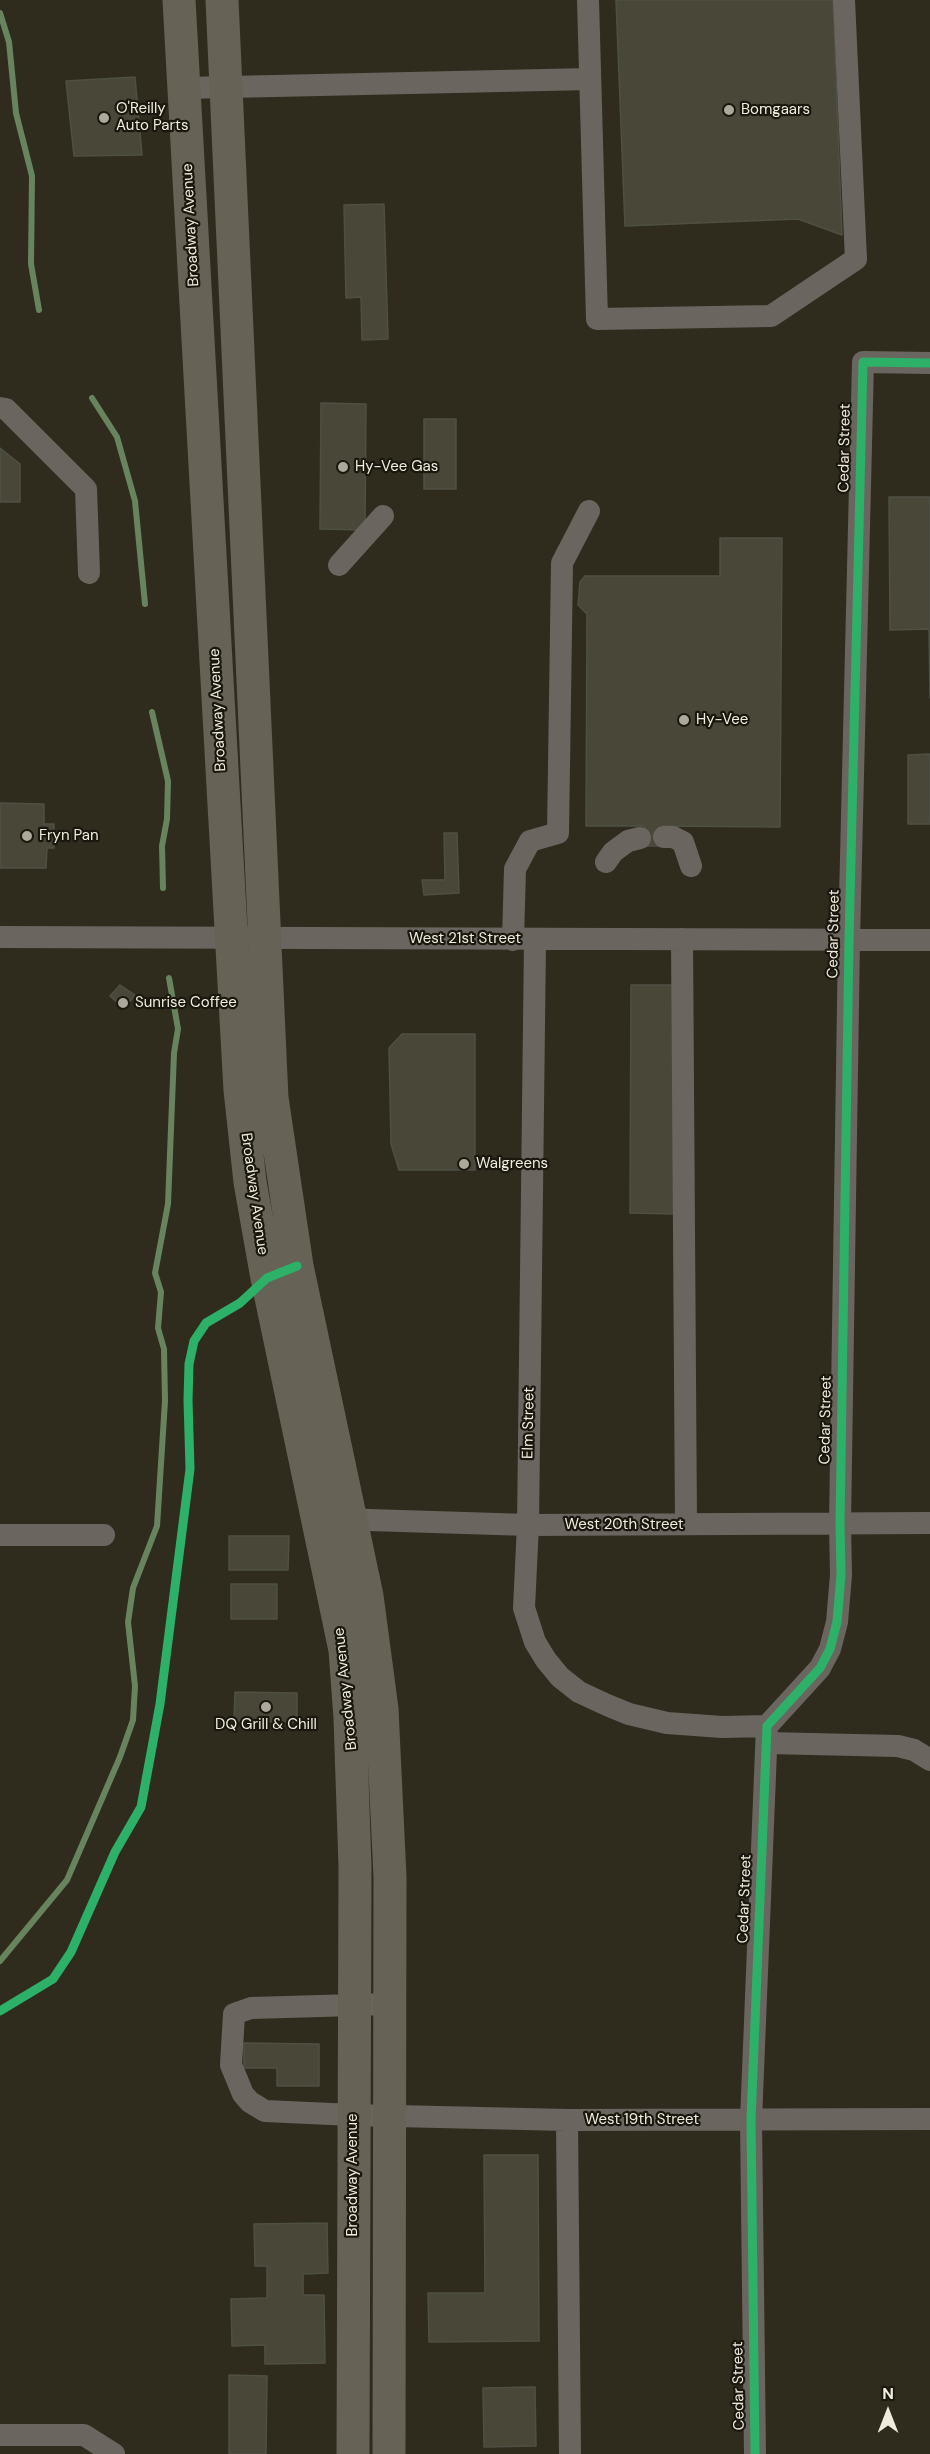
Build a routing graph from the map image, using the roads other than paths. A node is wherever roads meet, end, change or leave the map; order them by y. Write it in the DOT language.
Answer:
graph roads {
  1 [pos="179,0"];
  2 [pos="222,0"];
  3 [pos="588,0"];
  4 [pos="844,0"];
  5 [pos="590,79"];
  6 [pos="225,87"];
  7 [pos="184,88"];
  8 [pos="930,363"];
  9 [pos="0,408"];
  10 [pos="589,511"];
  11 [pos="383,516"];
  12 [pos="339,565"];
  13 [pos="89,573"];
  14 [pos="664,837"];
  15 [pos="640,838"];
  16 [pos="606,862"];
  17 [pos="691,866"];
  18 [pos="0,936"];
  19 [pos="231,938"];
  20 [pos="264,939"];
  21 [pos="682,939"];
  22 [pos="525,940"];
  23 [pos="849,940"];
  24 [pos="930,940"];
  25 [pos="318,1519"];
  26 [pos="351,1520"];
  27 [pos="930,1523"];
  28 [pos="686,1524"];
  29 [pos="840,1524"];
  30 [pos="528,1525"];
  31 [pos="0,1535"];
  32 [pos="104,1535"];
  33 [pos="767,1735"];
  34 [pos="930,1760"];
  35 [pos="390,2004"];
  36 [pos="354,2005"];
  37 [pos="391,2114"];
  38 [pos="353,2115"];
  39 [pos="930,2119"];
  40 [pos="567,2120"];
  41 [pos="751,2120"];
  42 [pos="0,2435"];
  43 [pos="114,2454"];
  44 [pos="353,2454"];
  45 [pos="389,2454"];
  46 [pos="570,2454"];
  47 [pos="755,2454"];
  1 -- 7 [label="highway, Broadway Avenue"];
  2 -- 6 [label="highway, Broadway Avenue"];
  3 -- 5 [label="street"];
  4 -- 5 [label="street"];
  5 -- 6 [label="street"];
  6 -- 7 [label="street"];
  6 -- 20 [label="highway, Broadway Avenue"];
  7 -- 19 [label="highway, Broadway Avenue"];
  8 -- 23 [label="street, Cedar Street"];
  9 -- 13 [label="street"];
  10 -- 22 [label="street, Elm Street"];
  11 -- 12 [label="street"];
  14 -- 17 [label="street"];
  15 -- 16 [label="street"];
  18 -- 19 [label="street, West 21st Street"];
  19 -- 20 [label="street, West 21st Street"];
  19 -- 25 [label="highway, Broadway Avenue"];
  20 -- 22 [label="street, West 21st Street"];
  20 -- 26 [label="highway, Broadway Avenue"];
  21 -- 22 [label="street, West 21st Street"];
  21 -- 23 [label="street, West 21st Street"];
  21 -- 28 [label="street"];
  22 -- 30 [label="street, Elm Street"];
  23 -- 24 [label="street, West 21st Street"];
  23 -- 29 [label="street, Cedar Street"];
  25 -- 26 [label="street, West 20th Street"];
  25 -- 36 [label="highway, Broadway Avenue"];
  26 -- 30 [label="street, West 20th Street"];
  26 -- 35 [label="highway, Broadway Avenue"];
  27 -- 29 [label="street, West 20th Street"];
  28 -- 29 [label="street, West 20th Street"];
  28 -- 30 [label="street, West 20th Street"];
  29 -- 33 [label="street, Cedar Street"];
  30 -- 33 [label="street, Elm Street"];
  31 -- 32 [label="street"];
  33 -- 34 [label="street, Elm Street"];
  33 -- 41 [label="street, Cedar Street"];
  35 -- 36 [label="street"];
  35 -- 37 [label="highway, Broadway Avenue"];
  36 -- 38 [label="highway, Broadway Avenue"];
  36 -- 38 [label="street, West 19th Street"];
  37 -- 38 [label="street, West 19th Street"];
  37 -- 40 [label="street, West 19th Street"];
  37 -- 45 [label="highway, Broadway Avenue"];
  38 -- 44 [label="highway, Broadway Avenue"];
  39 -- 41 [label="street, West 19th Street"];
  40 -- 41 [label="street, West 19th Street"];
  40 -- 46 [label="street"];
  41 -- 47 [label="street, Cedar Street"];
  42 -- 43 [label="street"];
}
